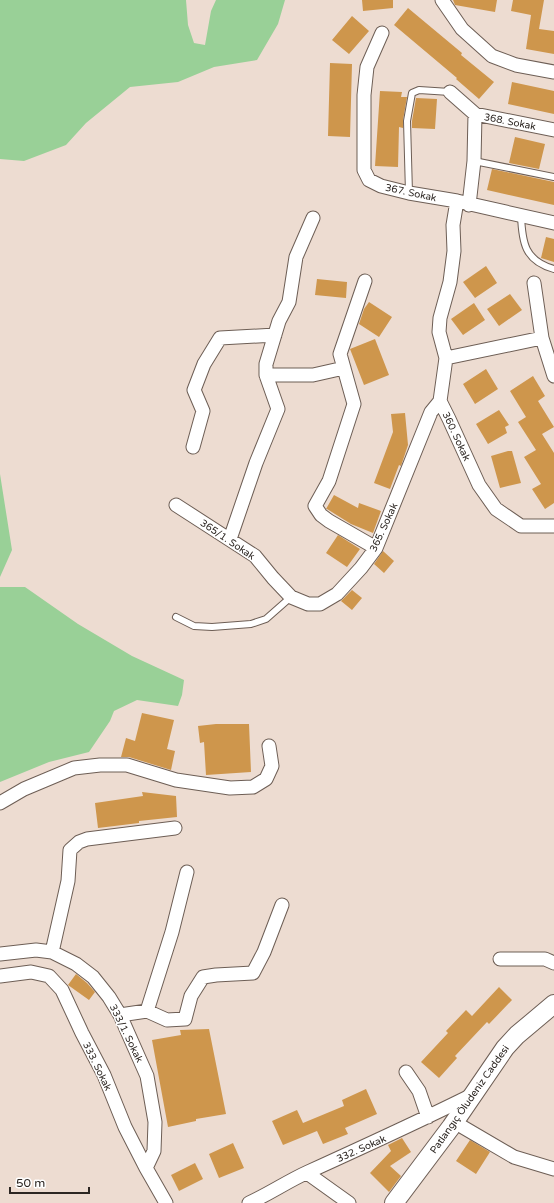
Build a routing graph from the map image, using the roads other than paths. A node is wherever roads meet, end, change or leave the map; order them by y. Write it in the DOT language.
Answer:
graph roads {
  1 [pos="442,0"];
  2 [pos="382,34"];
  3 [pos="554,72"];
  4 [pos="450,92"];
  5 [pos="475,114"];
  6 [pos="554,130"];
  7 [pos="474,161"];
  8 [pos="554,177"];
  9 [pos="409,193"];
  10 [pos="463,203"];
  11 [pos="521,216"];
  12 [pos="313,218"];
  13 [pos="554,223"];
  14 [pos="554,269"];
  15 [pos="365,281"];
  16 [pos="534,283"];
  17 [pos="275,335"];
  18 [pos="542,338"];
  19 [pos="446,358"];
  20 [pos="344,368"];
  21 [pos="266,375"];
  22 [pos="554,376"];
  23 [pos="440,401"];
  24 [pos="193,447"];
  25 [pos="176,505"];
  26 [pos="554,526"];
  27 [pos="230,539"];
  28 [pos="376,548"];
  29 [pos="291,597"];
  30 [pos="176,617"];
  31 [pos="268,746"];
  32 [pos="0,803"];
  33 [pos="175,828"];
  34 [pos="187,872"];
  35 [pos="282,905"];
  36 [pos="52,952"];
  37 [pos="0,954"];
  38 [pos="500,959"];
  39 [pos="554,963"];
  40 [pos="0,976"];
  41 [pos="554,1004"];
  42 [pos="147,1011"];
  43 [pos="120,1015"];
  44 [pos="554,1018"];
  45 [pos="406,1072"];
  46 [pos="474,1094"];
  47 [pos="428,1117"];
  48 [pos="461,1126"];
  49 [pos="146,1168"];
  50 [pos="554,1169"];
  51 [pos="307,1173"];
  52 [pos="166,1203"];
  53 [pos="249,1203"];
  54 [pos="349,1203"];
  55 [pos="394,1203"];
  56 [pos="406,1203"];
  1 -- 3 [label="street"];
  2 -- 9 [label="street, 367. Sokak"];
  4 -- 5 [label="street, 368. Sokak"];
  4 -- 9 [label="lane"];
  5 -- 6 [label="street, 368. Sokak"];
  5 -- 7 [label="street, 360. Sokak"];
  7 -- 8 [label="lane"];
  7 -- 10 [label="street, 360. Sokak"];
  9 -- 10 [label="street, 367. Sokak"];
  10 -- 11 [label="street, 367. Sokak"];
  10 -- 19 [label="street, 360. Sokak"];
  11 -- 13 [label="street, 367. Sokak"];
  11 -- 14 [label="lane"];
  12 -- 17 [label="street"];
  15 -- 20 [label="street"];
  16 -- 18 [label="street"];
  17 -- 21 [label="street"];
  17 -- 24 [label="street"];
  18 -- 19 [label="street"];
  18 -- 22 [label="street"];
  19 -- 23 [label="street, 360. Sokak"];
  20 -- 21 [label="street"];
  20 -- 28 [label="street"];
  21 -- 27 [label="street"];
  23 -- 26 [label="street, 360. Sokak"];
  23 -- 28 [label="street, 365. Sokak"];
  25 -- 27 [label="street, 365/1. Sokak"];
  27 -- 29 [label="street, 365/1. Sokak"];
  28 -- 29 [label="street, 365. Sokak"];
  29 -- 30 [label="lane"];
  31 -- 32 [label="street"];
  33 -- 36 [label="street"];
  34 -- 42 [label="street"];
  35 -- 42 [label="street"];
  36 -- 37 [label="street, 333/1. Sokak"];
  36 -- 43 [label="street, 333/1. Sokak"];
  38 -- 39 [label="street"];
  40 -- 49 [label="street, 333. Sokak"];
  41 -- 46 [label="main road, Patlangıç Öludeniz Caddesi"];
  42 -- 43 [label="street"];
  43 -- 49 [label="street, 333/1. Sokak"];
  44 -- 48 [label="main road, Patlangıç Öludeniz Caddesi"];
  45 -- 47 [label="street"];
  46 -- 47 [label="street, 332. Sokak"];
  46 -- 55 [label="main road, Patlangıç Öludeniz Caddesi"];
  47 -- 51 [label="street, 332. Sokak"];
  48 -- 50 [label="street"];
  48 -- 56 [label="main road, Patlangıç Öludeniz Caddesi"];
  49 -- 52 [label="street, 333. Sokak"];
  51 -- 53 [label="street, 332. Sokak"];
  51 -- 54 [label="street"];
}
